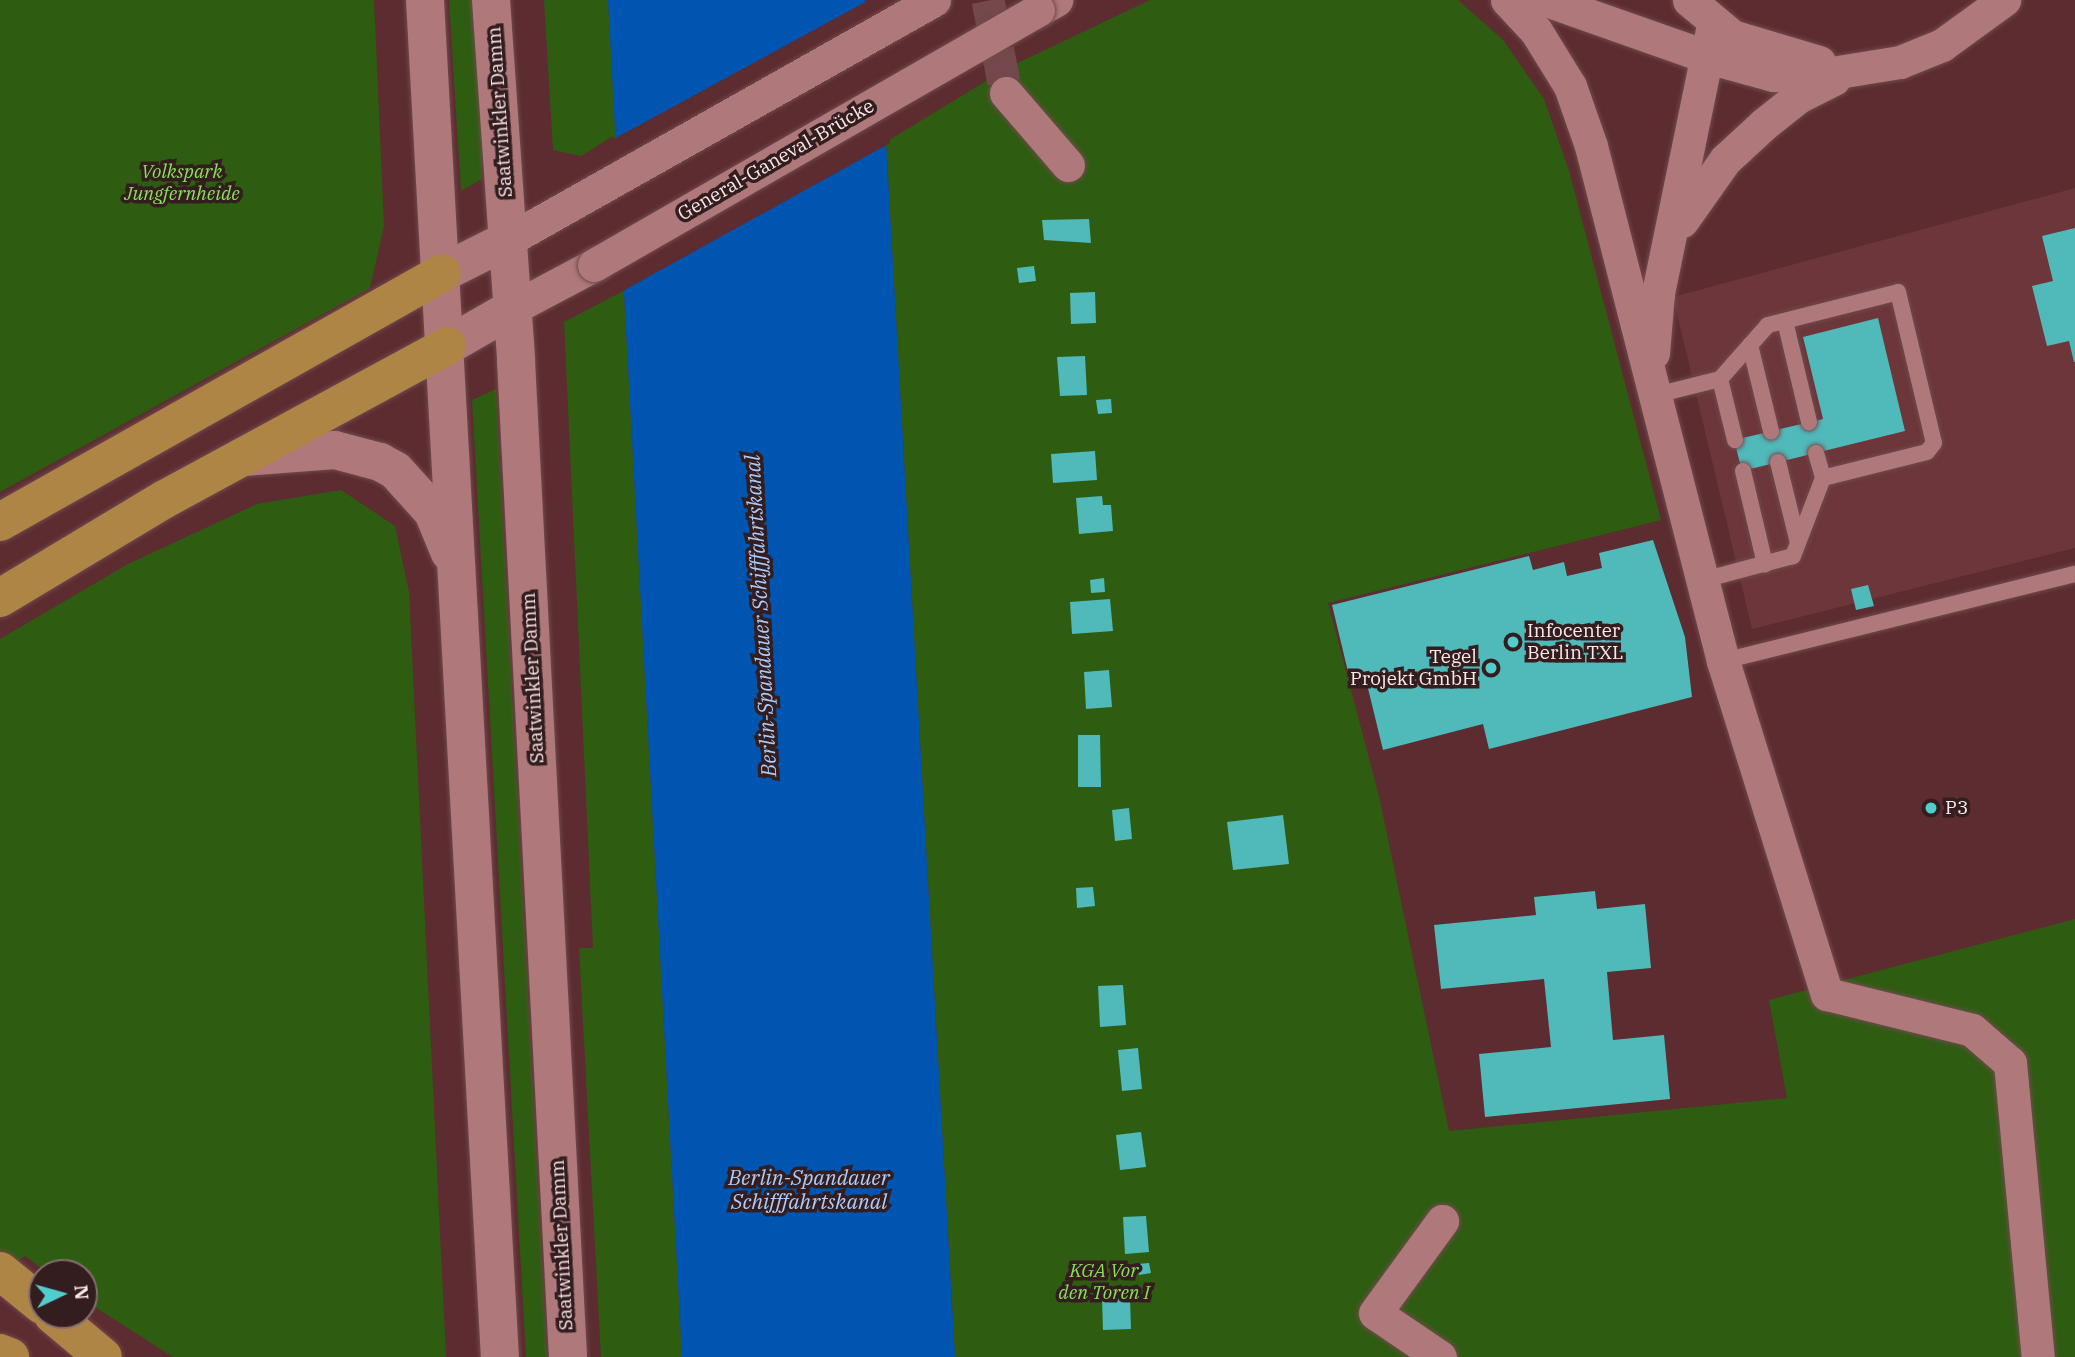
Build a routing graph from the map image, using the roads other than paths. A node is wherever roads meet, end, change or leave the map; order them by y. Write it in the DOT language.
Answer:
graph roads {
  1 [pos="425,0"];
  2 [pos="491,0"];
  3 [pos="934,0"];
  4 [pos="1507,0"];
  5 [pos="1546,0"];
  6 [pos="1689,0"];
  7 [pos="2004,0"];
  8 [pos="1047,5"];
  9 [pos="1713,25"];
  10 [pos="1708,57"];
  11 [pos="1852,70"];
  12 [pos="1006,93"];
  13 [pos="1068,165"];
  14 [pos="1675,230"];
  15 [pos="508,240"];
  16 [pos="442,273"];
  17 [pos="513,308"];
  18 [pos="1785,321"];
  19 [pos="1750,345"];
  20 [pos="447,346"];
  21 [pos="1720,379"];
  22 [pos="1653,386"];
  23 [pos="1809,422"];
  24 [pos="1771,432"];
  25 [pos="1735,440"];
  26 [pos="1816,453"];
  27 [pos="243,457"];
  28 [pos="1778,462"];
  29 [pos="1743,471"];
  30 [pos="1823,478"];
  31 [pos="0,522"];
  32 [pos="1798,543"];
  33 [pos="1765,564"];
  34 [pos="458,574"];
  35 [pos="2075,574"];
  36 [pos="1703,580"];
  37 [pos="0,598"];
  38 [pos="1723,661"];
  39 [pos="1442,1221"];
  40 [pos="0,1270"];
  41 [pos="28,1293"];
  42 [pos="70,1329"];
  43 [pos="0,1353"];
  44 [pos="10,1357"];
  45 [pos="103,1357"];
  46 [pos="500,1357"];
  47 [pos="568,1357"];
  48 [pos="1440,1357"];
  49 [pos="2038,1357"];
  1 -- 16 [label="main road"];
  2 -- 15 [label="main road, Saatwinkler Damm"];
  3 -- 15 [label="street"];
  4 -- 22 [label="street"];
  5 -- 10 [label="street"];
  6 -- 9 [label="street"];
  7 -- 11 [label="street"];
  8 -- 17 [label="street, General-Ganeval-Brücke, bridge"];
  9 -- 10 [label="street"];
  9 -- 11 [label="street"];
  10 -- 11 [label="street"];
  10 -- 14 [label="street"];
  11 -- 14 [label="street"];
  12 -- 13 [label="street"];
  14 -- 22 [label="street"];
  15 -- 16 [label="main road"];
  15 -- 17 [label="main road, Saatwinkler Damm"];
  16 -- 20 [label="main road"];
  16 -- 31 [label="highway"];
  17 -- 20 [label="main road"];
  17 -- 47 [label="main road, Saatwinkler Damm"];
  18 -- 19 [label="lane"];
  18 -- 23 [label="lane"];
  18 -- 30 [label="lane"];
  19 -- 21 [label="lane"];
  19 -- 24 [label="lane"];
  20 -- 27 [label="highway"];
  20 -- 34 [label="main road"];
  21 -- 22 [label="lane"];
  21 -- 25 [label="lane"];
  22 -- 36 [label="street"];
  26 -- 30 [label="lane"];
  27 -- 34 [label="main road"];
  27 -- 37 [label="highway"];
  28 -- 32 [label="lane"];
  29 -- 33 [label="lane"];
  30 -- 32 [label="lane"];
  32 -- 33 [label="lane"];
  33 -- 36 [label="lane"];
  34 -- 46 [label="main road"];
  35 -- 38 [label="lane"];
  36 -- 38 [label="street"];
  38 -- 49 [label="street"];
  39 -- 48 [label="street"];
  40 -- 41 [label="highway"];
  42 -- 45 [label="highway"];
  43 -- 44 [label="highway"];
}
